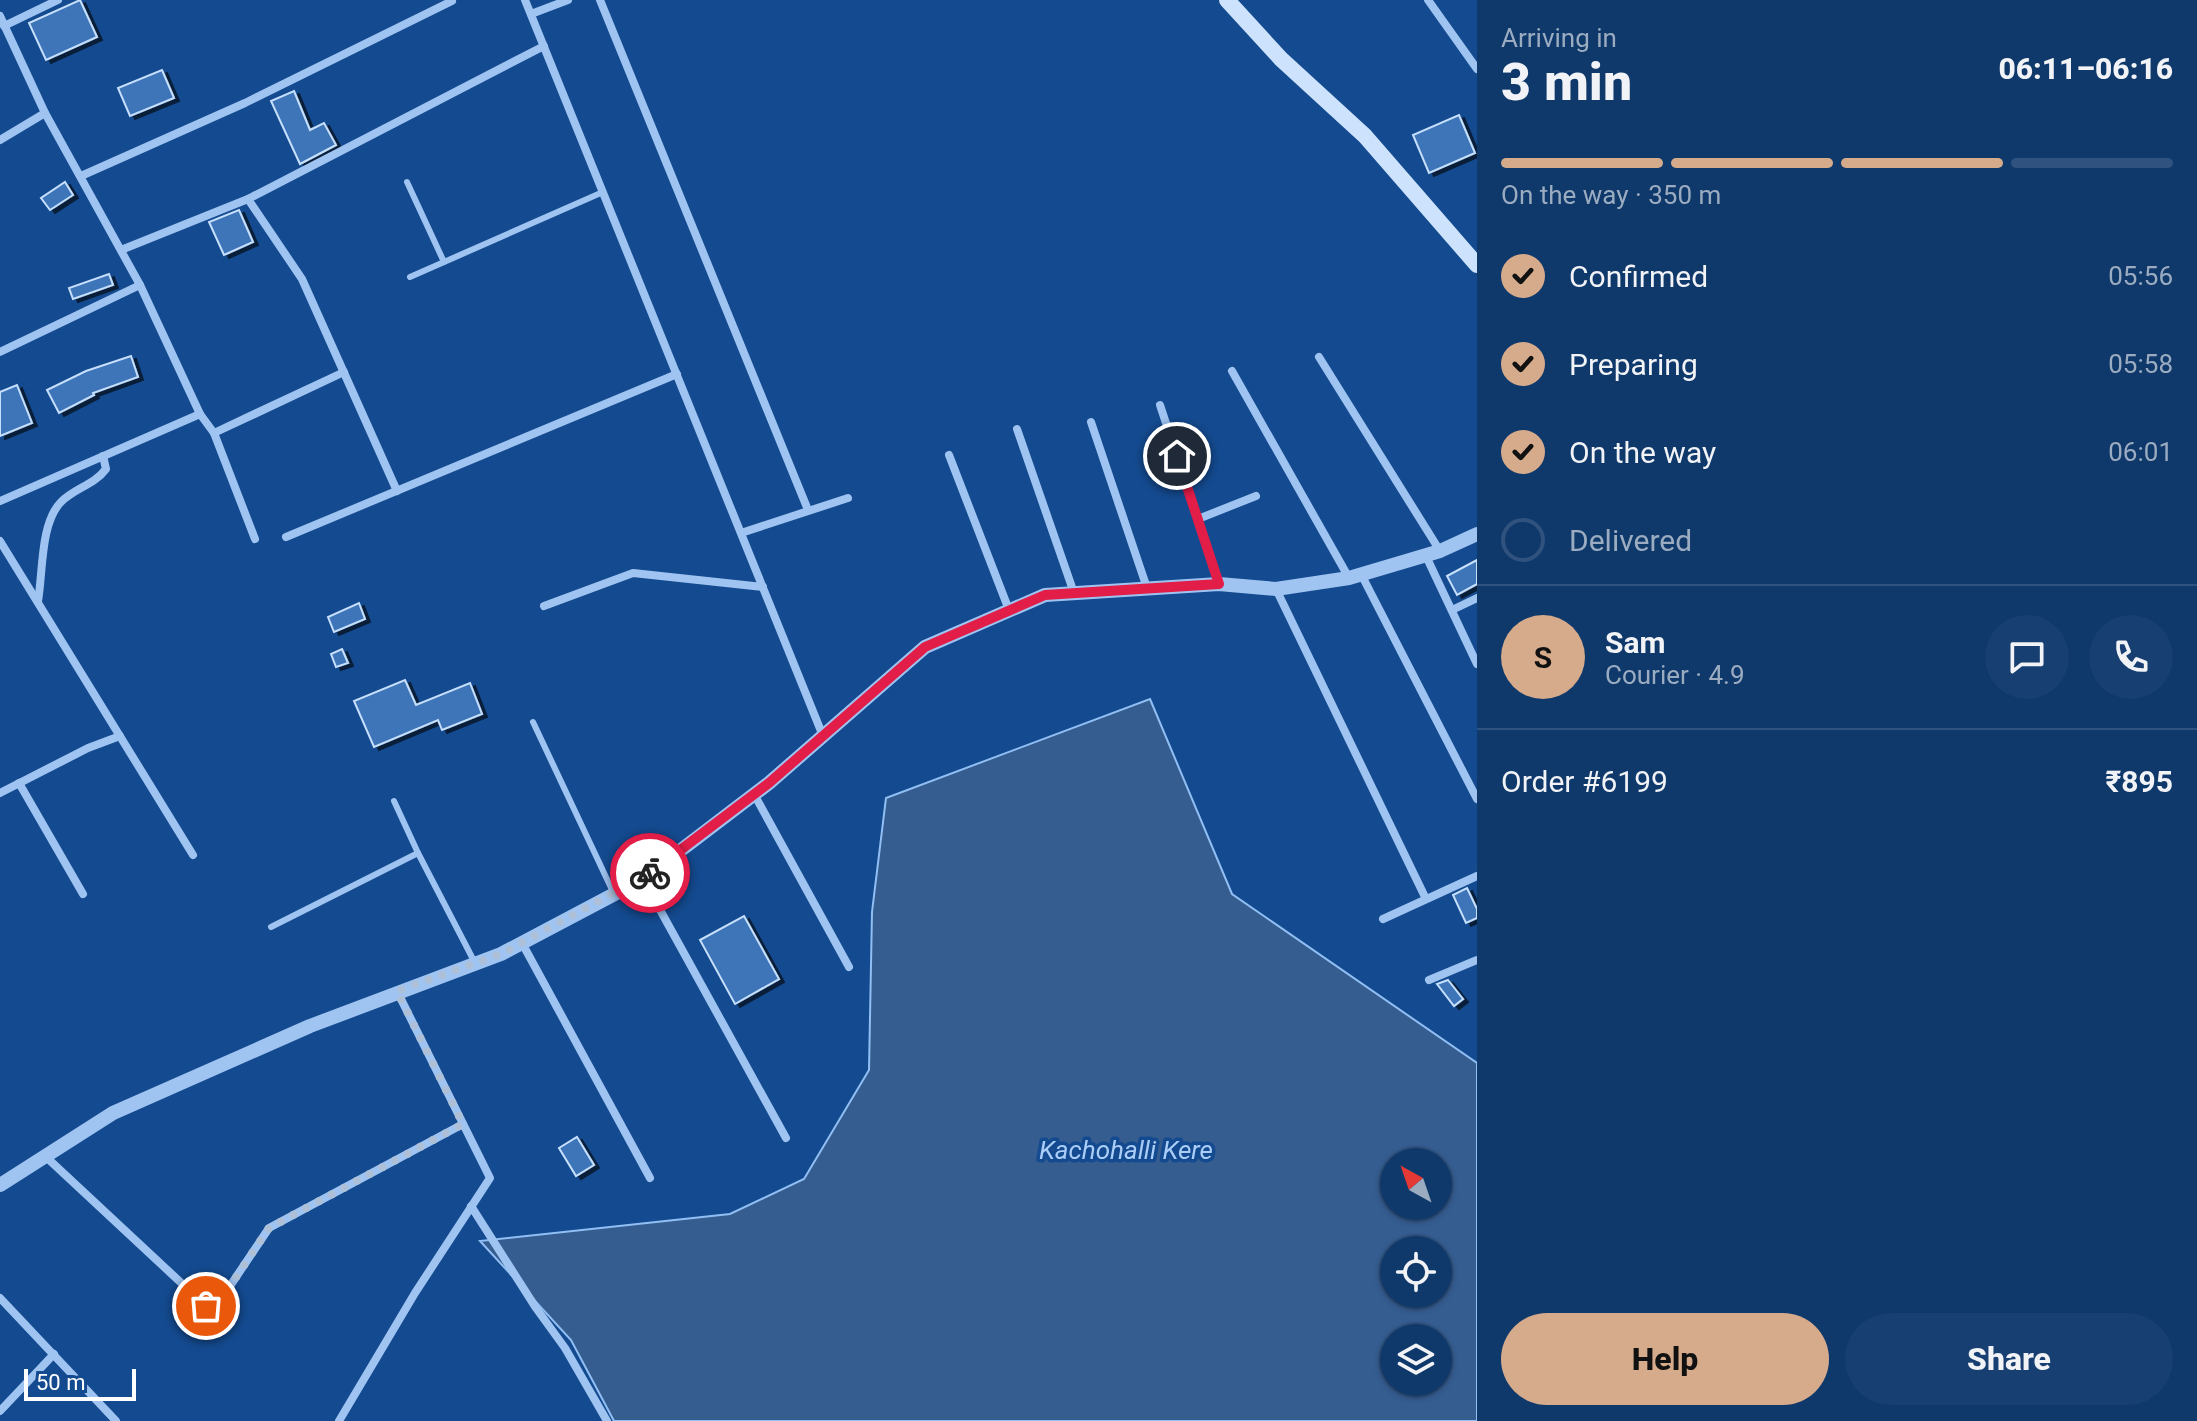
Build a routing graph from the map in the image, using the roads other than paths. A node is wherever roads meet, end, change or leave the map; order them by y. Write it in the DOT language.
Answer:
graph roads {
  1 [pos="58,0"];
  2 [pos="525,0"];
  3 [pos="568,0"];
  4 [pos="600,0"];
  5 [pos="1227,0"];
  6 [pos="1428,0"];
  7 [pos="452,1"];
  8 [pos="531,14"];
  9 [pos="0,16"];
  10 [pos="4,26"];
  11 [pos="544,46"];
  12 [pos="1477,69"];
  13 [pos="45,113"];
  14 [pos="0,140"];
  15 [pos="81,176"];
  16 [pos="407,182"];
  17 [pos="603,192"];
  18 [pos="248,199"];
  19 [pos="121,250"];
  20 [pos="444,262"];
  21 [pos="1477,265"];
  22 [pos="410,277"];
  23 [pos="140,285"];
  24 [pos="0,352"];
  25 [pos="1319,357"];
  26 [pos="1232,371"];
  27 [pos="344,372"];
  28 [pos="677,374"];
  29 [pos="1160,405"];
  30 [pos="200,414"];
  31 [pos="1091,422"];
  32 [pos="1017,429"];
  33 [pos="214,433"];
  34 [pos="949,455"];
  35 [pos="103,456"];
  36 [pos="397,491"];
  37 [pos="1256,496"];
  38 [pos="848,498"];
  39 [pos="0,501"];
  40 [pos="808,510"];
  41 [pos="1198,519"];
  42 [pos="741,533"];
  43 [pos="1477,534"];
  44 [pos="286,537"];
  45 [pos="255,539"];
  46 [pos="0,541"];
  47 [pos="1432,552"];
  48 [pos="1355,576"];
  49 [pos="1219,584"];
  50 [pos="763,587"];
  51 [pos="1147,588"];
  52 [pos="1276,589"];
  53 [pos="1074,593"];
  54 [pos="1477,598"];
  55 [pos="37,602"];
  56 [pos="544,606"];
  57 [pos="1009,610"];
  58 [pos="1452,610"];
  59 [pos="1477,664"];
  60 [pos="533,722"];
  61 [pos="120,736"];
  62 [pos="823,736"];
  63 [pos="19,783"];
  64 [pos="0,793"];
  65 [pos="754,794"];
  66 [pos="1477,799"];
  67 [pos="394,801"];
  68 [pos="418,853"];
  69 [pos="193,855"];
  70 [pos="1477,876"];
  71 [pos="643,879"];
  72 [pos="83,894"];
  73 [pos="614,894"];
  74 [pos="1426,899"];
  75 [pos="1383,919"];
  76 [pos="271,927"];
  77 [pos="522,943"];
  78 [pos="1477,960"];
  79 [pos="475,963"];
  80 [pos="849,967"];
  81 [pos="1429,980"];
  82 [pos="397,991"];
  83 [pos="463,1124"];
  84 [pos="786,1138"];
  85 [pos="45,1156"];
  86 [pos="650,1178"];
  87 [pos="0,1185"];
  88 [pos="471,1206"];
  89 [pos="0,1298"];
  90 [pos="54,1354"];
  91 [pos="0,1411"];
  92 [pos="116,1421"];
  93 [pos="339,1421"];
  94 [pos="607,1421"];
  1 -- 10 [label="street"];
  2 -- 8 [label="street"];
  3 -- 8 [label="street"];
  4 -- 40 [label="street"];
  5 -- 21 [label="main road"];
  6 -- 12 [label="street"];
  7 -- 15 [label="street"];
  8 -- 11 [label="street"];
  9 -- 10 [label="street"];
  10 -- 13 [label="street"];
  11 -- 17 [label="street"];
  11 -- 18 [label="street"];
  13 -- 14 [label="street"];
  13 -- 15 [label="street"];
  15 -- 19 [label="street"];
  16 -- 20 [label="lane"];
  17 -- 20 [label="lane"];
  17 -- 28 [label="street"];
  18 -- 19 [label="street"];
  18 -- 27 [label="street"];
  19 -- 23 [label="street"];
  20 -- 22 [label="lane"];
  23 -- 24 [label="street"];
  23 -- 30 [label="street"];
  25 -- 47 [label="street"];
  26 -- 48 [label="street"];
  27 -- 33 [label="street"];
  27 -- 36 [label="street"];
  28 -- 36 [label="street"];
  28 -- 42 [label="street"];
  29 -- 41 [label="street"];
  30 -- 33 [label="street"];
  30 -- 35 [label="street"];
  31 -- 51 [label="street"];
  32 -- 53 [label="street"];
  33 -- 45 [label="street"];
  34 -- 57 [label="street"];
  35 -- 39 [label="street"];
  35 -- 55 [label="street"];
  36 -- 44 [label="street"];
  37 -- 41 [label="street"];
  38 -- 40 [label="street"];
  40 -- 42 [label="street"];
  41 -- 49 [label="street"];
  42 -- 50 [label="street"];
  43 -- 47 [label="street"];
  46 -- 55 [label="street"];
  47 -- 48 [label="street"];
  47 -- 58 [label="street"];
  48 -- 52 [label="street"];
  48 -- 66 [label="street"];
  49 -- 51 [label="street"];
  49 -- 52 [label="street"];
  50 -- 56 [label="street"];
  50 -- 62 [label="street"];
  51 -- 53 [label="street"];
  52 -- 74 [label="street"];
  53 -- 57 [label="street"];
  54 -- 58 [label="street"];
  55 -- 61 [label="street"];
  57 -- 62 [label="street"];
  58 -- 59 [label="street"];
  60 -- 73 [label="lane"];
  61 -- 63 [label="street"];
  61 -- 69 [label="street"];
  62 -- 65 [label="street"];
  63 -- 64 [label="street"];
  63 -- 72 [label="street"];
  65 -- 71 [label="street"];
  65 -- 80 [label="street"];
  67 -- 68 [label="lane"];
  68 -- 76 [label="lane"];
  68 -- 79 [label="lane"];
  70 -- 74 [label="street"];
  71 -- 73 [label="street"];
  71 -- 84 [label="street"];
  73 -- 77 [label="street"];
  74 -- 75 [label="street"];
  77 -- 79 [label="street"];
  77 -- 86 [label="street"];
  78 -- 81 [label="street"];
  79 -- 82 [label="street"];
  82 -- 83 [label="street"];
  82 -- 85 [label="street"];
  83 -- 85 [label="street"];
  83 -- 88 [label="street"];
  85 -- 87 [label="street"];
  88 -- 93 [label="street"];
  88 -- 94 [label="street"];
  89 -- 90 [label="street"];
  90 -- 91 [label="street"];
  90 -- 92 [label="street"];
}
